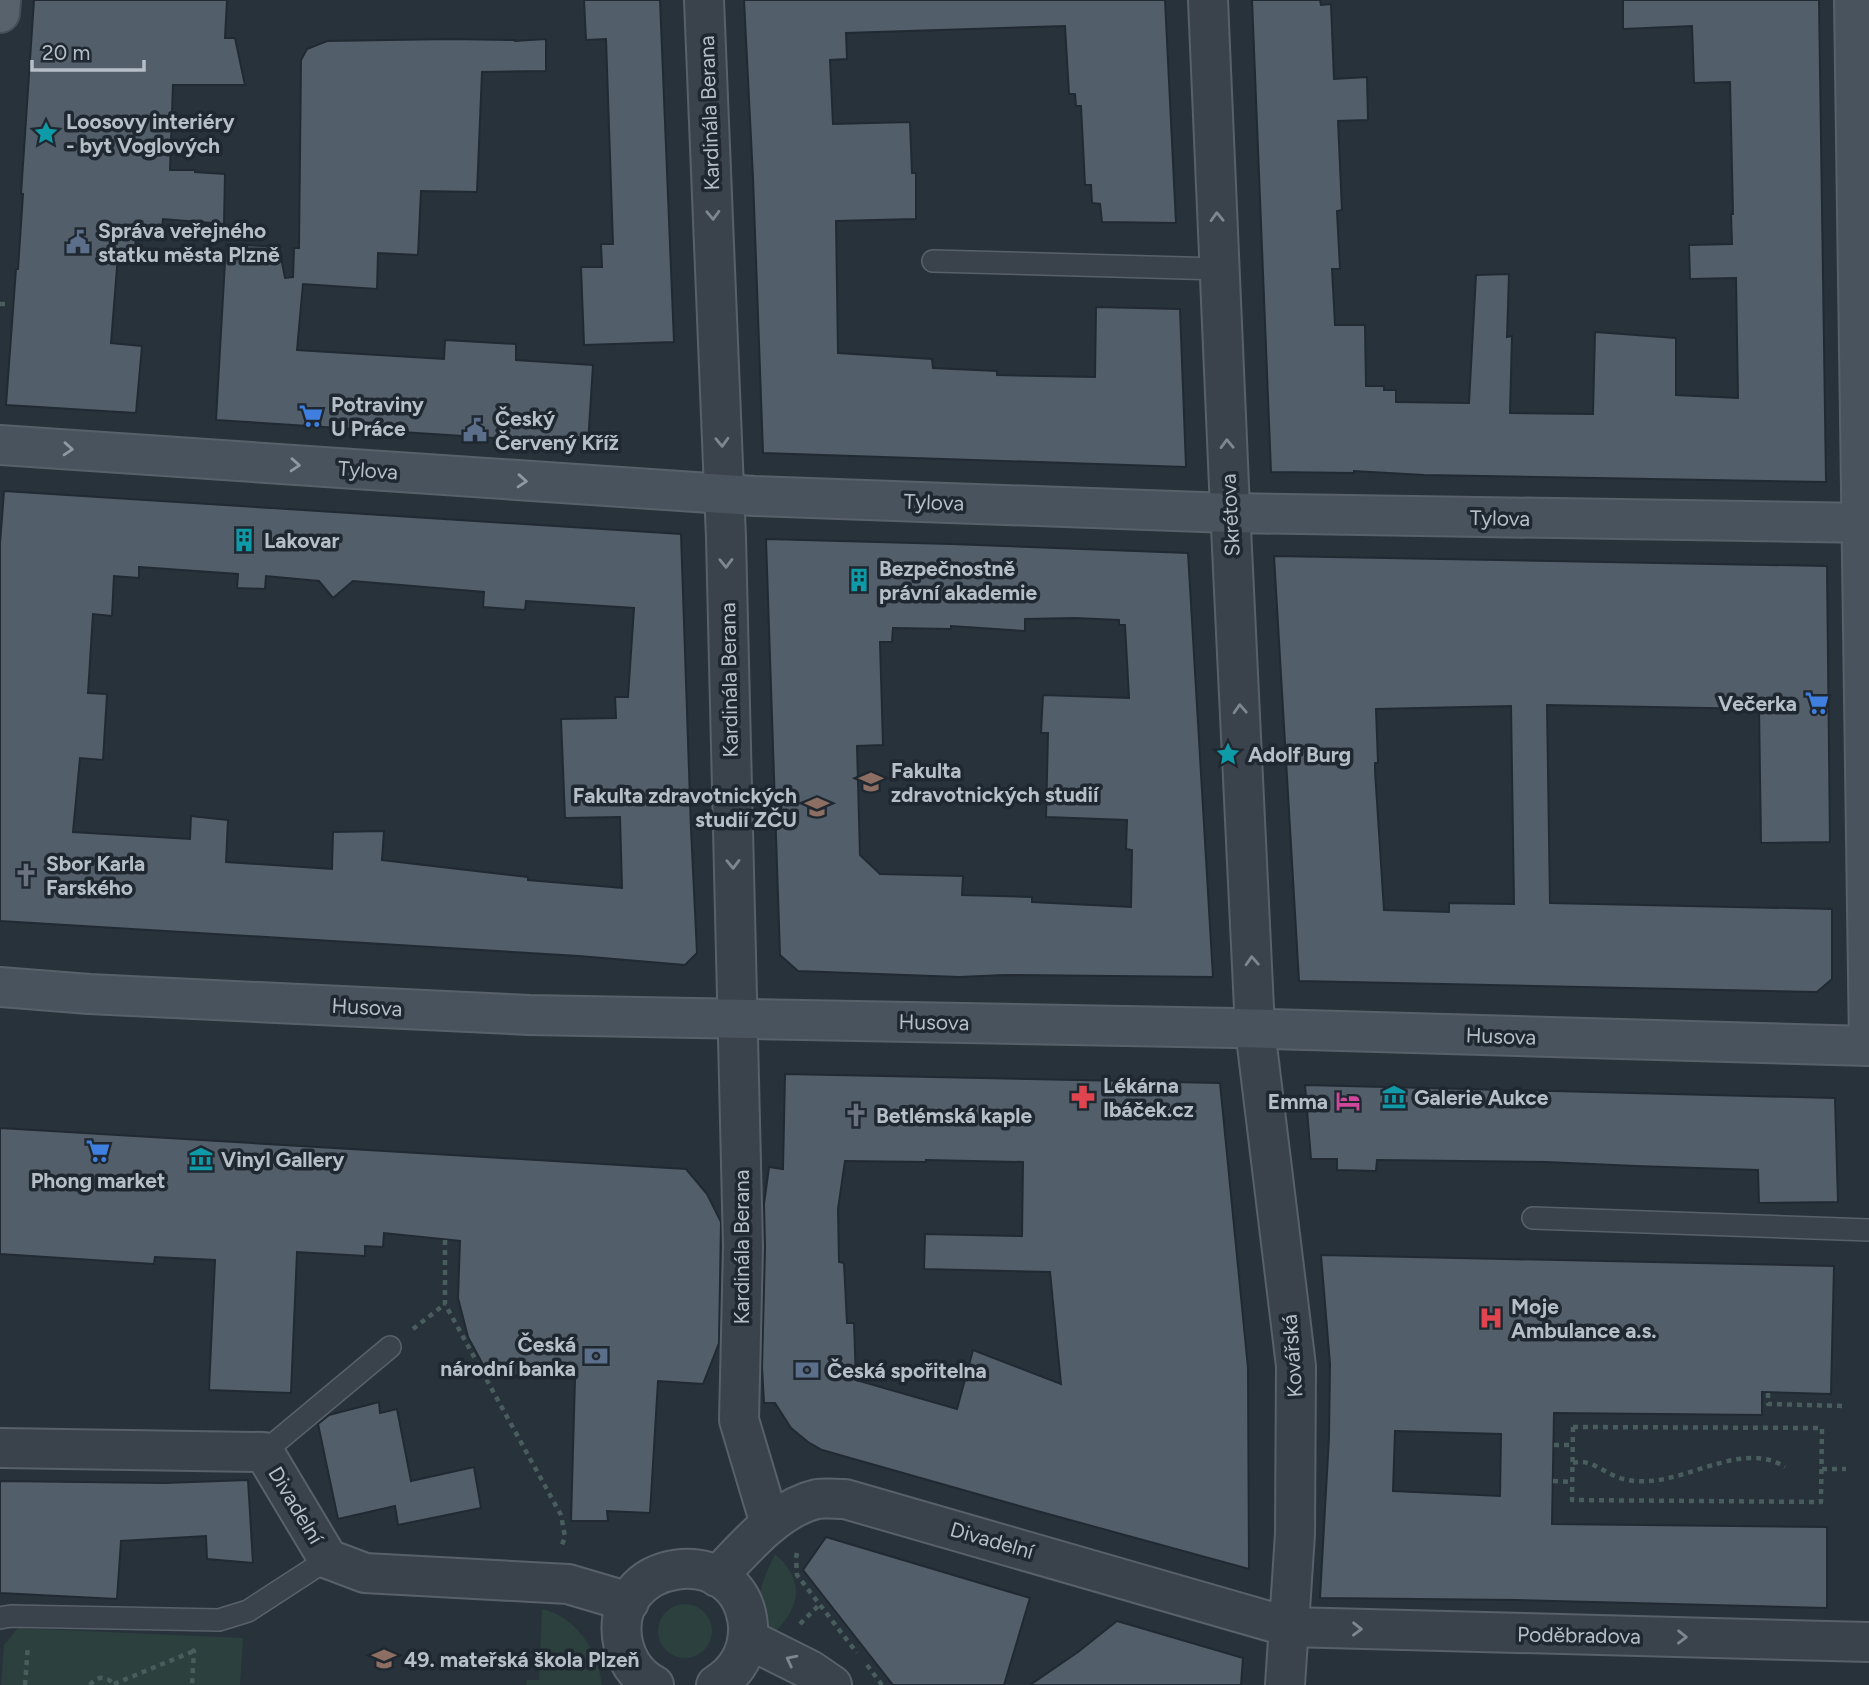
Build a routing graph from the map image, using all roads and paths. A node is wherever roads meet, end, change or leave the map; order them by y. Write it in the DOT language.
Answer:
graph roads {
  1 [pos="1,0"];
  2 [pos="704,0"];
  3 [pos="1208,0"];
  4 [pos="1854,0"];
  5 [pos="0,13"];
  6 [pos="933,261"];
  7 [pos="1220,269"];
  8 [pos="0,304"];
  9 [pos="7,304"];
  10 [pos="0,445"];
  11 [pos="724,495"];
  12 [pos="1230,513"];
  13 [pos="1865,523"];
  14 [pos="0,986"];
  15 [pos="736,1018"];
  16 [pos="1255,1029"];
  17 [pos="1869,1048"];
  18 [pos="1533,1219"];
  19 [pos="1869,1230"];
  20 [pos="445,1240"];
  21 [pos="445,1304"];
  22 [pos="390,1347"];
  23 [pos="1768,1392"];
  24 [pos="1845,1406"];
  25 [pos="1554,1444"];
  26 [pos="1573,1445"];
  27 [pos="0,1448"];
  28 [pos="264,1452"];
  29 [pos="1573,1463"];
  30 [pos="1785,1467"];
  31 [pos="1822,1469"];
  32 [pos="1846,1469"];
  33 [pos="1553,1481"];
  34 [pos="1572,1482"];
  35 [pos="561,1515"];
  36 [pos="770,1524"];
  37 [pos="328,1559"];
  38 [pos="717,1577"];
  39 [pos="629,1602"];
  40 [pos="820,1605"];
  41 [pos="0,1618"];
  42 [pos="1289,1627"];
  43 [pos="748,1639"];
  44 [pos="1869,1642"];
  45 [pos="28,1643"];
  46 [pos="180,1649"];
  47 [pos="194,1651"];
  48 [pos="114,1684"];
  49 [pos="25,1685"];
  50 [pos="90,1685"];
  51 [pos="192,1685"];
  52 [pos="654,1685"];
  53 [pos="716,1685"];
  54 [pos="832,1685"];
  55 [pos="882,1685"];
  56 [pos="1285,1685"];
  1 -- 5 [label="main road"];
  2 -- 11 [label="street, Kardinála Berana, one-way"];
  7 -- 3 [label="street, Skrétova, one-way"];
  4 -- 13 [label="street"];
  6 -- 7 [label="lane"];
  12 -- 7 [label="street, Skrétova, one-way"];
  8 -- 9 [label="path"];
  10 -- 11 [label="street, Tylova, one-way"];
  11 -- 12 [label="street, Tylova"];
  11 -- 15 [label="street, Kardinála Berana, one-way"];
  12 -- 13 [label="street, Tylova"];
  16 -- 12 [label="street, Skrétova, one-way"];
  13 -- 17 [label="street"];
  14 -- 15 [label="street, Husova"];
  15 -- 16 [label="street, Husova"];
  15 -- 36 [label="street, Kardinála Berana"];
  16 -- 17 [label="street, Husova"];
  16 -- 42 [label="street, Kovářská"];
  18 -- 19 [label="lane"];
  20 -- 21 [label="path"];
  21 -- 22 [label="path"];
  21 -- 35 [label="path"];
  22 -- 28 [label="lane"];
  23 -- 24 [label="path"];
  25 -- 26 [label="path"];
  26 -- 29 [label="path"];
  26 -- 31 [label="path"];
  27 -- 28 [label="street, Divadelní"];
  28 -- 37 [label="street, Divadelní"];
  29 -- 30 [label="path"];
  29 -- 34 [label="path"];
  31 -- 32 [label="path"];
  31 -- 34 [label="path"];
  33 -- 34 [label="path"];
  36 -- 38 [label="street, Divadelní"];
  36 -- 42 [label="street, Divadelní"];
  37 -- 39 [label="street, Divadelní"];
  37 -- 41 [label="lane"];
  38 -- 39 [label="street"];
  38 -- 43 [label="street"];
  39 -- 52 [label="street"];
  40 -- 55 [label="path"];
  42 -- 44 [label="street, Poděbradova, one-way"];
  42 -- 56 [label="street, Kovářská"];
  43 -- 53 [label="street"];
  54 -- 43 [label="street, one-way"];
  45 -- 49 [label="path"];
  46 -- 47 [label="path"];
  47 -- 48 [label="path"];
  47 -- 51 [label="path"];
  48 -- 50 [label="path"];
}
